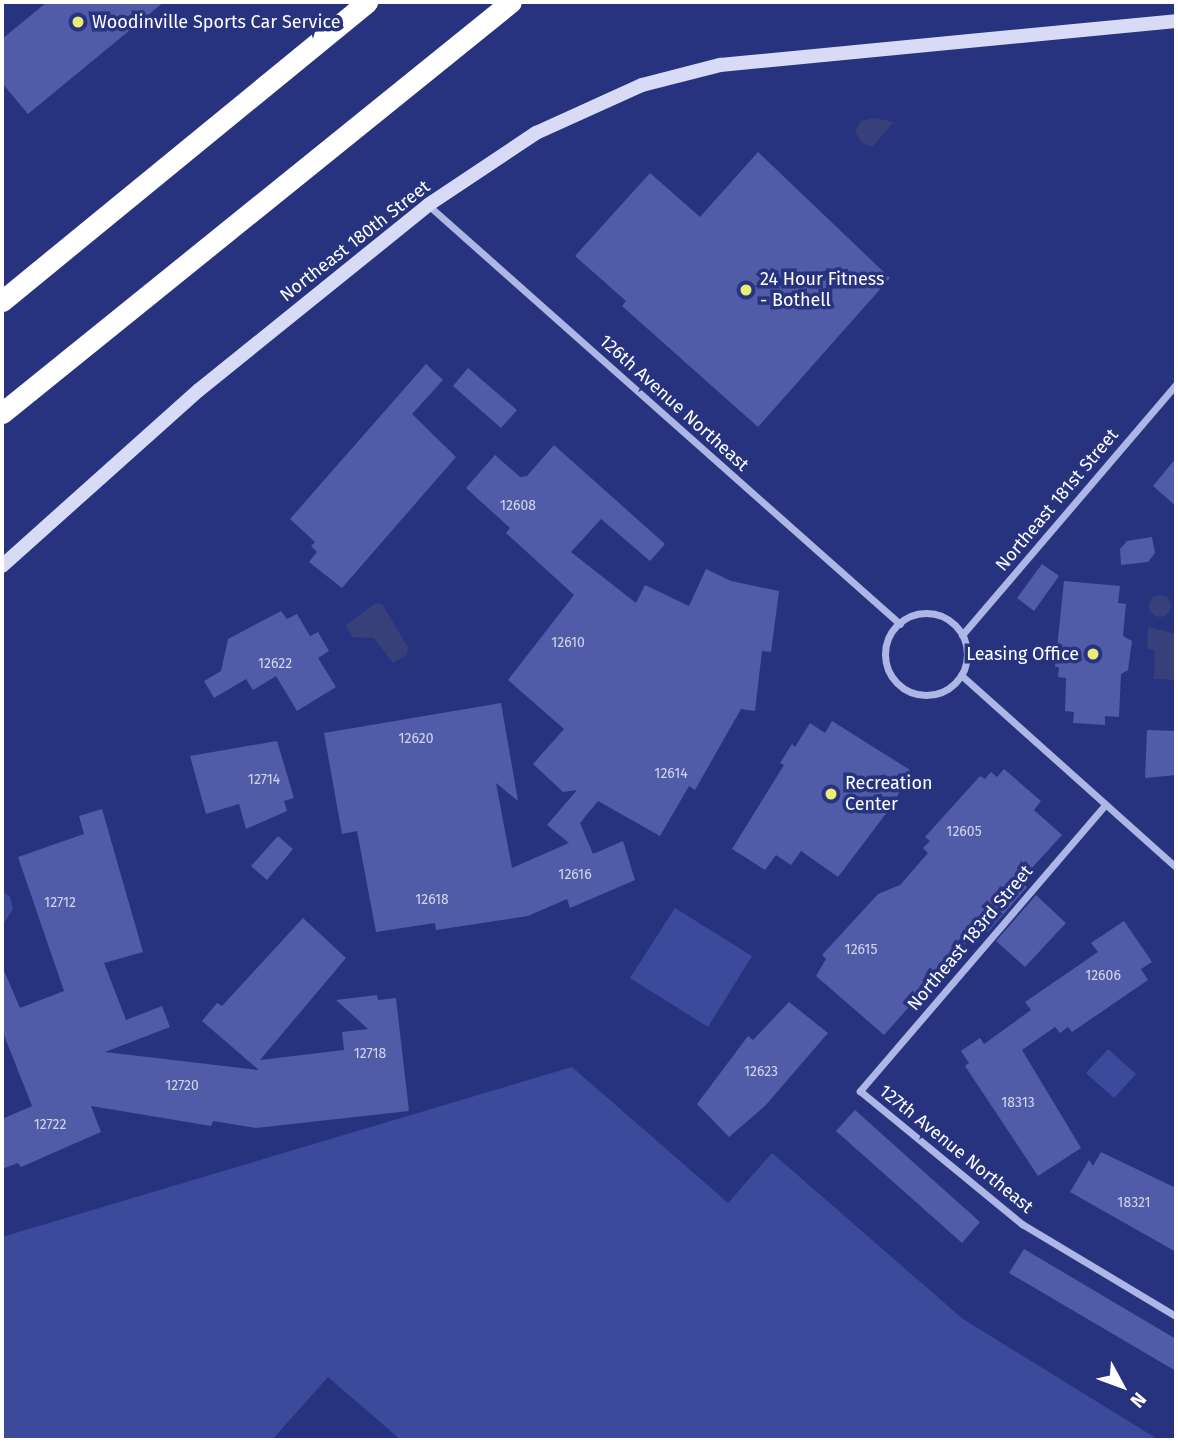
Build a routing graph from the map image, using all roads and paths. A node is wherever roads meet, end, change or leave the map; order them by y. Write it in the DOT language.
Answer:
graph roads {
  1 [pos="367,2"];
  2 [pos="511,2"];
  3 [pos="1176,21"];
  4 [pos="428,205"];
  5 [pos="2,301"];
  6 [pos="1176,384"];
  7 [pos="2,413"];
  8 [pos="2,566"];
  9 [pos="900,624"];
  10 [pos="962,635"];
  11 [pos="961,675"];
  12 [pos="1104,805"];
  13 [pos="1176,867"];
  14 [pos="860,1091"];
  15 [pos="1176,1316"];
  1 -- 5 [label="highway"];
  2 -- 7 [label="highway"];
  3 -- 4 [label="main road, Northeast 180th Street"];
  4 -- 8 [label="main road, Northeast 180th Street"];
  4 -- 9 [label="street, 126th Avenue Northeast"];
  6 -- 10 [label="street, Northeast 181st Street"];
  9 -- 10 [label="street"];
  9 -- 11 [label="street"];
  10 -- 11 [label="street"];
  11 -- 12 [label="street"];
  12 -- 13 [label="street"];
  12 -- 14 [label="street, Northeast 183rd Street"];
  14 -- 15 [label="street, 127th Avenue Northeast"];
}
